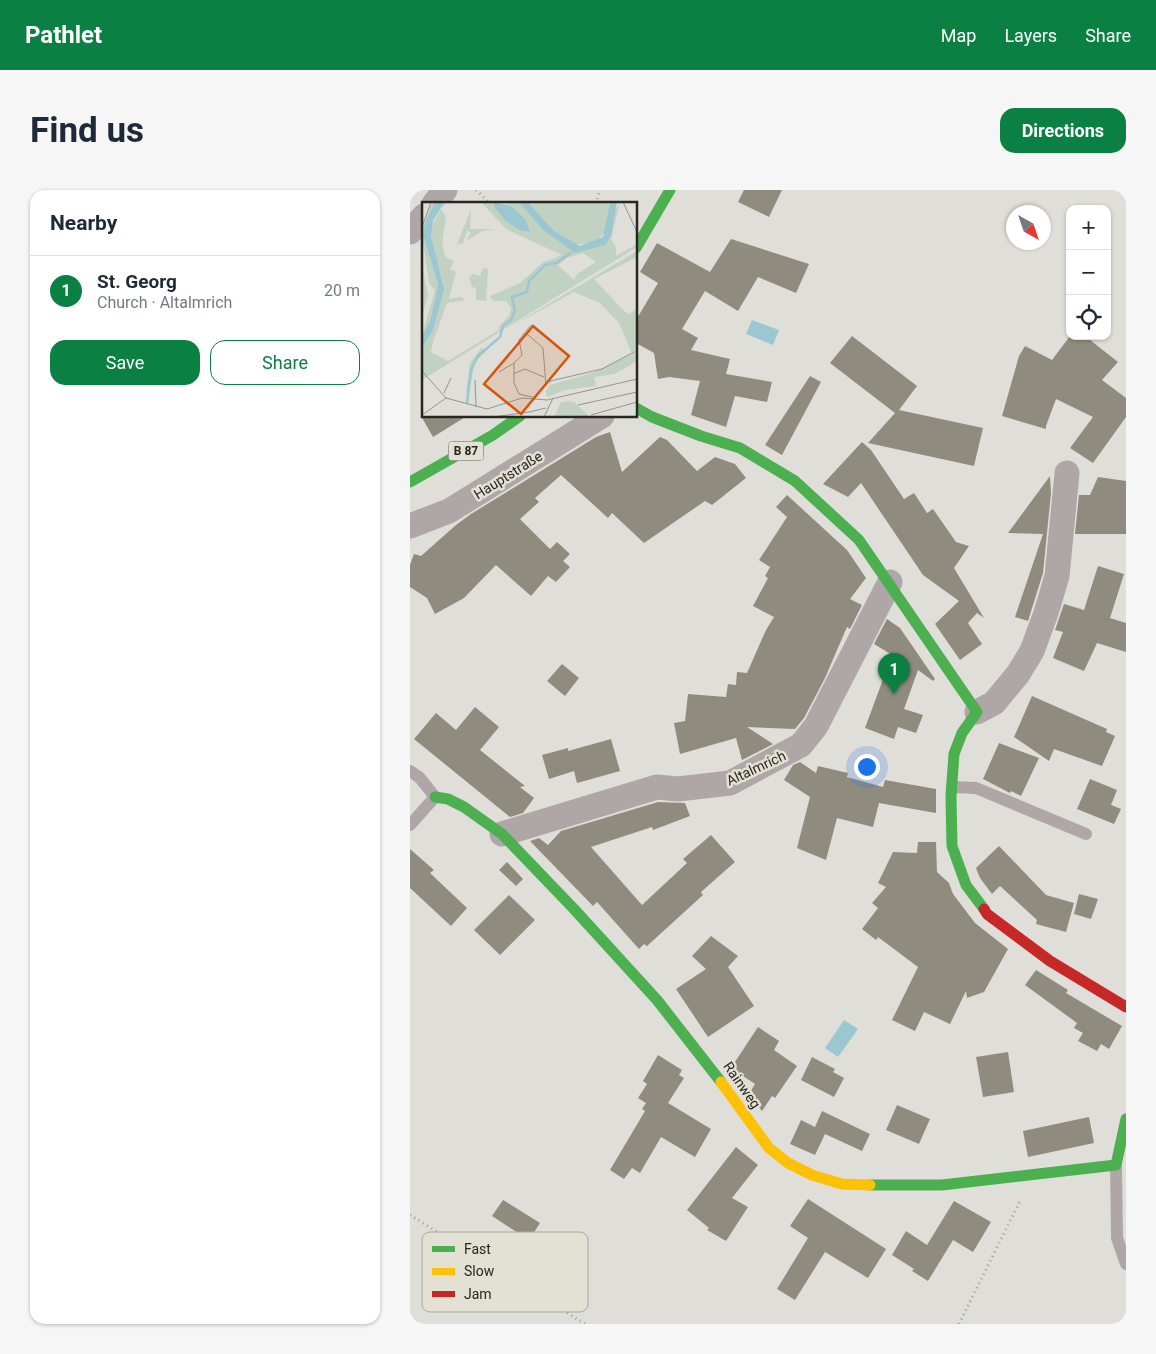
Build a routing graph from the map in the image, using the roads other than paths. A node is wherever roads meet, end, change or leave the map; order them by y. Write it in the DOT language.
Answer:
graph roads {
  1 [pos="445,190"];
  2 [pos="670,190"];
  3 [pos="436,202"];
  4 [pos="422,218"];
  5 [pos="410,232"];
  6 [pos="638,245"];
  7 [pos="638,409"];
  8 [pos="517,418"];
  9 [pos="599,418"];
  10 [pos="1067,473"];
  11 [pos="410,482"];
  12 [pos="410,526"];
  13 [pos="890,582"];
  14 [pos="977,712"];
  15 [pos="410,771"];
  16 [pos="952,787"];
  17 [pos="435,798"];
  18 [pos="410,825"];
  19 [pos="502,834"];
  20 [pos="1086,834"];
  21 [pos="1126,1007"];
  22 [pos="1126,1120"];
  23 [pos="1116,1165"];
  24 [pos="1126,1264"];
  1 -- 3 [label="street"];
  2 -- 6 [label="street"];
  4 -- 5 [label="street"];
  7 -- 13 [label="street"];
  8 -- 11 [label="street, B 87"];
  9 -- 12 [label="street, Hauptstraße"];
  10 -- 14 [label="street"];
  13 -- 14 [label="street"];
  13 -- 19 [label="street, Altalmrich"];
  14 -- 16 [label="street"];
  15 -- 17 [label="lane"];
  16 -- 20 [label="lane"];
  16 -- 21 [label="street"];
  17 -- 18 [label="lane"];
  17 -- 19 [label="street, Rainweg"];
  19 -- 23 [label="street, Rainweg"];
  22 -- 23 [label="street"];
  23 -- 24 [label="lane"];
}
